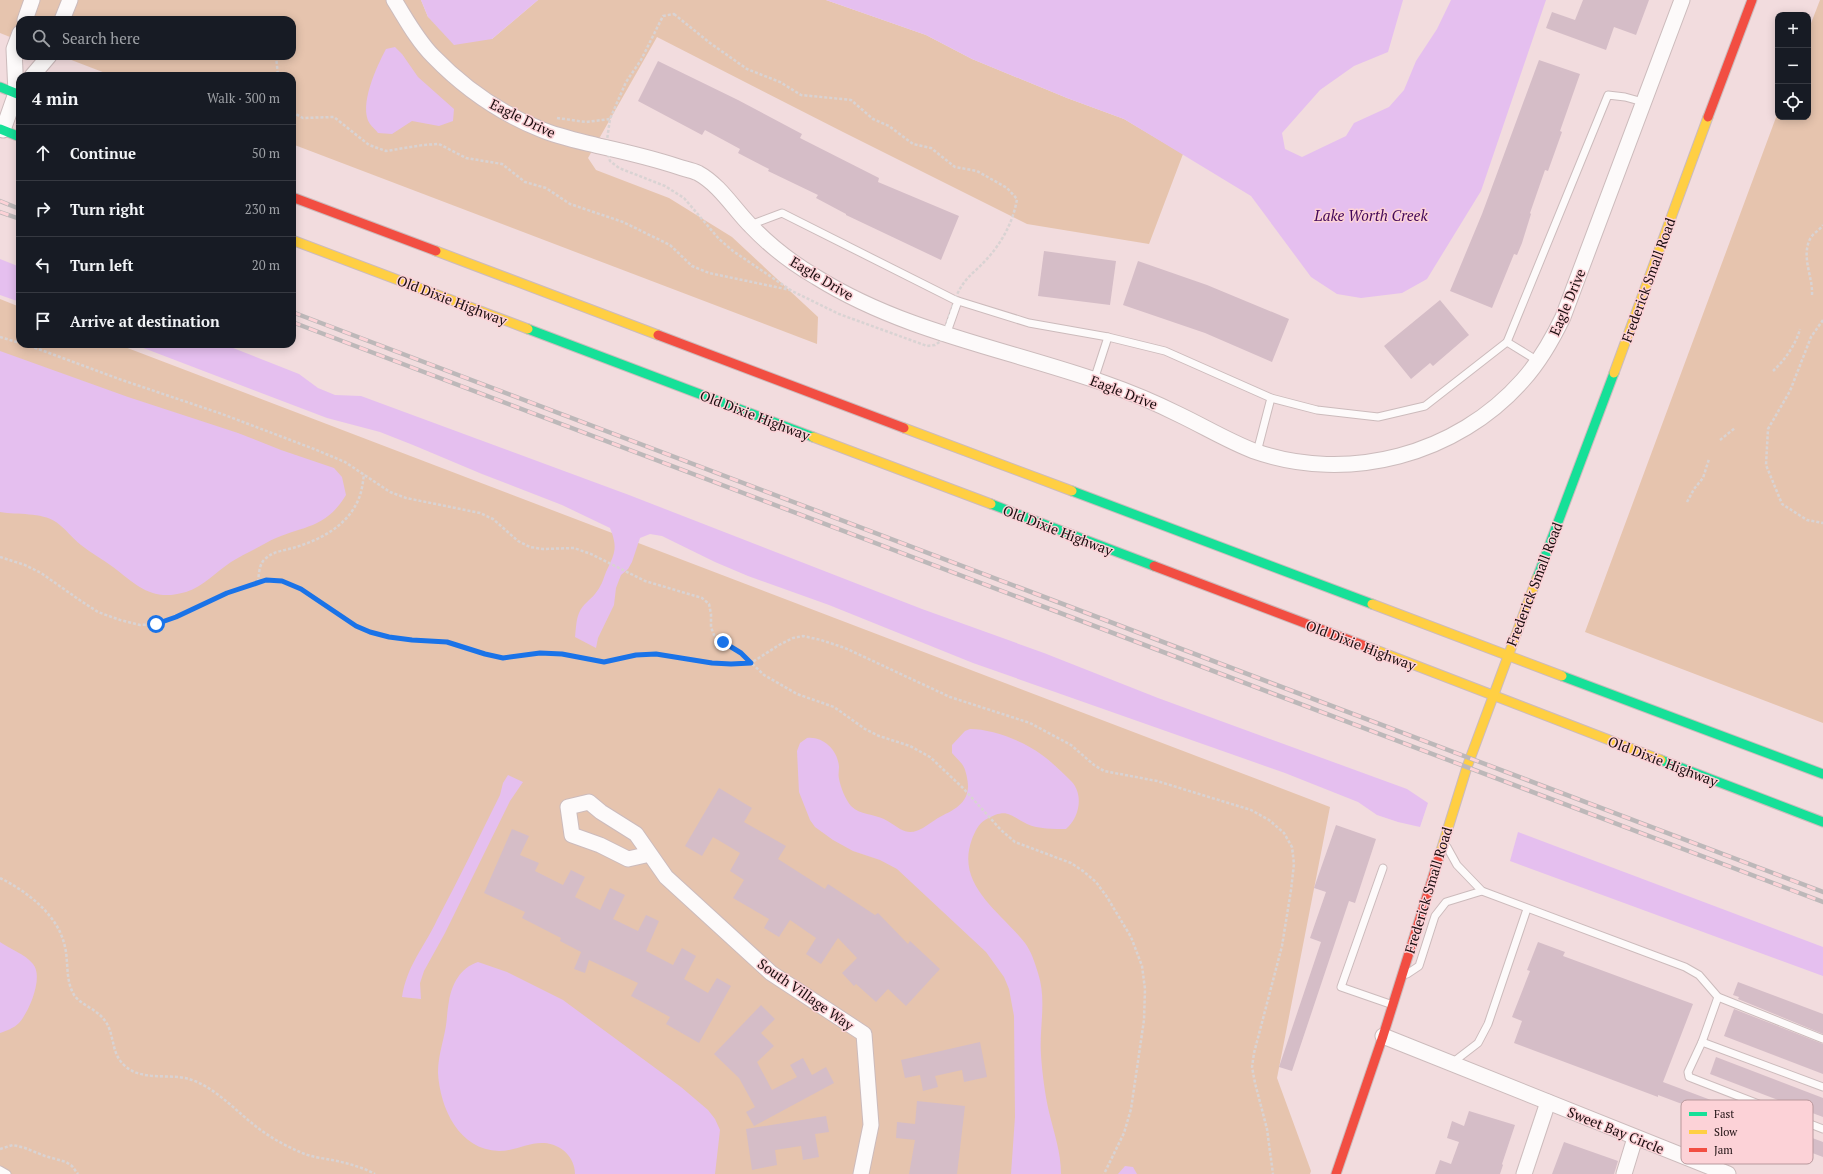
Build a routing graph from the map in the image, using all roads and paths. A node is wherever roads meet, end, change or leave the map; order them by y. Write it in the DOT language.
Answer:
graph roads {
  1 [pos="32,0"];
  2 [pos="70,0"];
  3 [pos="394,0"];
  4 [pos="1682,0"];
  5 [pos="1752,0"];
  6 [pos="26,16"];
  7 [pos="64,16"];
  8 [pos="16,44"];
  9 [pos="46,60"];
  10 [pos="276,60"];
  11 [pos="17,72"];
  12 [pos="36,72"];
  13 [pos="278,72"];
  14 [pos="0,87"];
  15 [pos="16,92"];
  16 [pos="16,99"];
  17 [pos="1643,102"];
  18 [pos="296,114"];
  19 [pos="550,117"];
  20 [pos="610,119"];
  21 [pos="1,130"];
  22 [pos="16,136"];
  23 [pos="606,147"];
  24 [pos="296,199"];
  25 [pos="750,225"];
  26 [pos="1823,225"];
  27 [pos="296,242"];
  28 [pos="792,290"];
  29 [pos="1812,295"];
  30 [pos="957,300"];
  31 [pos="1823,320"];
  32 [pos="1800,329"];
  33 [pos="945,334"];
  34 [pos="0,337"];
  35 [pos="1108,337"];
  36 [pos="16,342"];
  37 [pos="1506,342"];
  38 [pos="36,348"];
  39 [pos="1538,361"];
  40 [pos="1773,371"];
  41 [pos="1094,380"];
  42 [pos="1271,398"];
  43 [pos="1735,428"];
  44 [pos="1720,440"];
  45 [pos="1257,452"];
  46 [pos="1709,459"];
  47 [pos="364,474"];
  48 [pos="1687,502"];
  49 [pos="1823,523"];
  50 [pos="0,557"];
  51 [pos="258,582"];
  52 [pos="1508,655"];
  53 [pos="751,663"];
  54 [pos="1493,697"];
  55 [pos="1823,774"];
  56 [pos="1823,822"];
  57 [pos="1444,840"];
  58 [pos="650,854"];
  59 [pos="1383,868"];
  60 [pos="0,878"];
  61 [pos="1482,891"];
  62 [pos="1527,909"];
  63 [pos="1401,978"];
  64 [pos="1718,997"];
  65 [pos="1392,1004"];
  66 [pos="1383,1036"];
  67 [pos="1823,1039"];
  68 [pos="1702,1042"];
  69 [pos="1451,1063"];
  70 [pos="1823,1087"];
  71 [pos="1748,1100"];
  72 [pos="1548,1102"];
  73 [pos="1813,1125"];
  74 [pos="1823,1129"];
  75 [pos="1635,1138"];
  76 [pos="0,1149"];
  77 [pos="1681,1157"];
  78 [pos="1699,1164"];
  79 [pos="0,1170"];
  80 [pos="1719,1172"];
  81 [pos="7,1174"];
  82 [pos="78,1174"];
  83 [pos="375,1174"];
  84 [pos="861,1174"];
  85 [pos="1104,1174"];
  86 [pos="1273,1174"];
  87 [pos="1336,1174"];
  88 [pos="1524,1174"];
  89 [pos="1624,1174"];
  1 -- 6 [label="street"];
  2 -- 7 [label="street"];
  3 -- 23 [label="street, Eagle Drive"];
  4 -- 17 [label="street, Eagle Drive"];
  5 -- 52 [label="main road, Frederick Small Road"];
  8 -- 11 [label="street"];
  9 -- 12 [label="street"];
  10 -- 13 [label="path"];
  14 -- 15 [label="main road"];
  16 -- 21 [label="street"];
  17 -- 37 [label="lane"];
  17 -- 39 [label="street, Eagle Drive"];
  18 -- 28 [label="path"];
  19 -- 20 [label="path"];
  20 -- 23 [label="path"];
  20 -- 30 [label="path"];
  21 -- 22 [label="main road"];
  23 -- 25 [label="street, Eagle Drive"];
  23 -- 28 [label="path"];
  24 -- 52 [label="main road"];
  25 -- 30 [label="lane"];
  25 -- 33 [label="street, Eagle Drive"];
  26 -- 29 [label="path"];
  27 -- 54 [label="main road, Old Dixie Highway"];
  28 -- 33 [label="path"];
  30 -- 33 [label="lane"];
  30 -- 33 [label="path"];
  30 -- 35 [label="lane"];
  31 -- 49 [label="path"];
  32 -- 40 [label="path"];
  33 -- 41 [label="street, Eagle Drive"];
  34 -- 36 [label="path"];
  35 -- 41 [label="lane"];
  35 -- 42 [label="lane"];
  37 -- 39 [label="lane"];
  37 -- 42 [label="lane"];
  38 -- 47 [label="path"];
  39 -- 45 [label="street, Eagle Drive"];
  41 -- 45 [label="street, Eagle Drive"];
  42 -- 45 [label="lane"];
  43 -- 44 [label="path"];
  46 -- 48 [label="path"];
  47 -- 51 [label="path"];
  47 -- 53 [label="path"];
  50 -- 51 [label="path"];
  51 -- 53 [label="path"];
  52 -- 54 [label="main road, Frederick Small Road"];
  52 -- 55 [label="main road"];
  53 -- 85 [label="path"];
  53 -- 86 [label="path"];
  54 -- 56 [label="main road, Old Dixie Highway"];
  54 -- 57 [label="main road, Frederick Small Road"];
  57 -- 61 [label="lane"];
  57 -- 63 [label="main road, Frederick Small Road"];
  58 -- 58 [label="street, South Village Way"];
  58 -- 84 [label="street, South Village Way"];
  59 -- 65 [label="lane"];
  60 -- 83 [label="path"];
  61 -- 62 [label="lane"];
  61 -- 63 [label="lane"];
  62 -- 64 [label="lane"];
  62 -- 69 [label="lane"];
  63 -- 65 [label="main road, Frederick Small Road"];
  64 -- 67 [label="lane"];
  64 -- 68 [label="lane"];
  65 -- 66 [label="main road, Frederick Small Road"];
  66 -- 69 [label="street, Sweet Bay Circle"];
  66 -- 87 [label="main road, Frederick Small Road"];
  68 -- 70 [label="lane"];
  68 -- 71 [label="lane"];
  69 -- 72 [label="street, Sweet Bay Circle"];
  72 -- 75 [label="street, Sweet Bay Circle"];
  72 -- 88 [label="street"];
  73 -- 74 [label="lane"];
  75 -- 77 [label="street, Sweet Bay Circle"];
  75 -- 89 [label="street"];
  76 -- 82 [label="path"];
  78 -- 80 [label="street, Sweet Bay Circle"];
  79 -- 81 [label="lane"];
}
